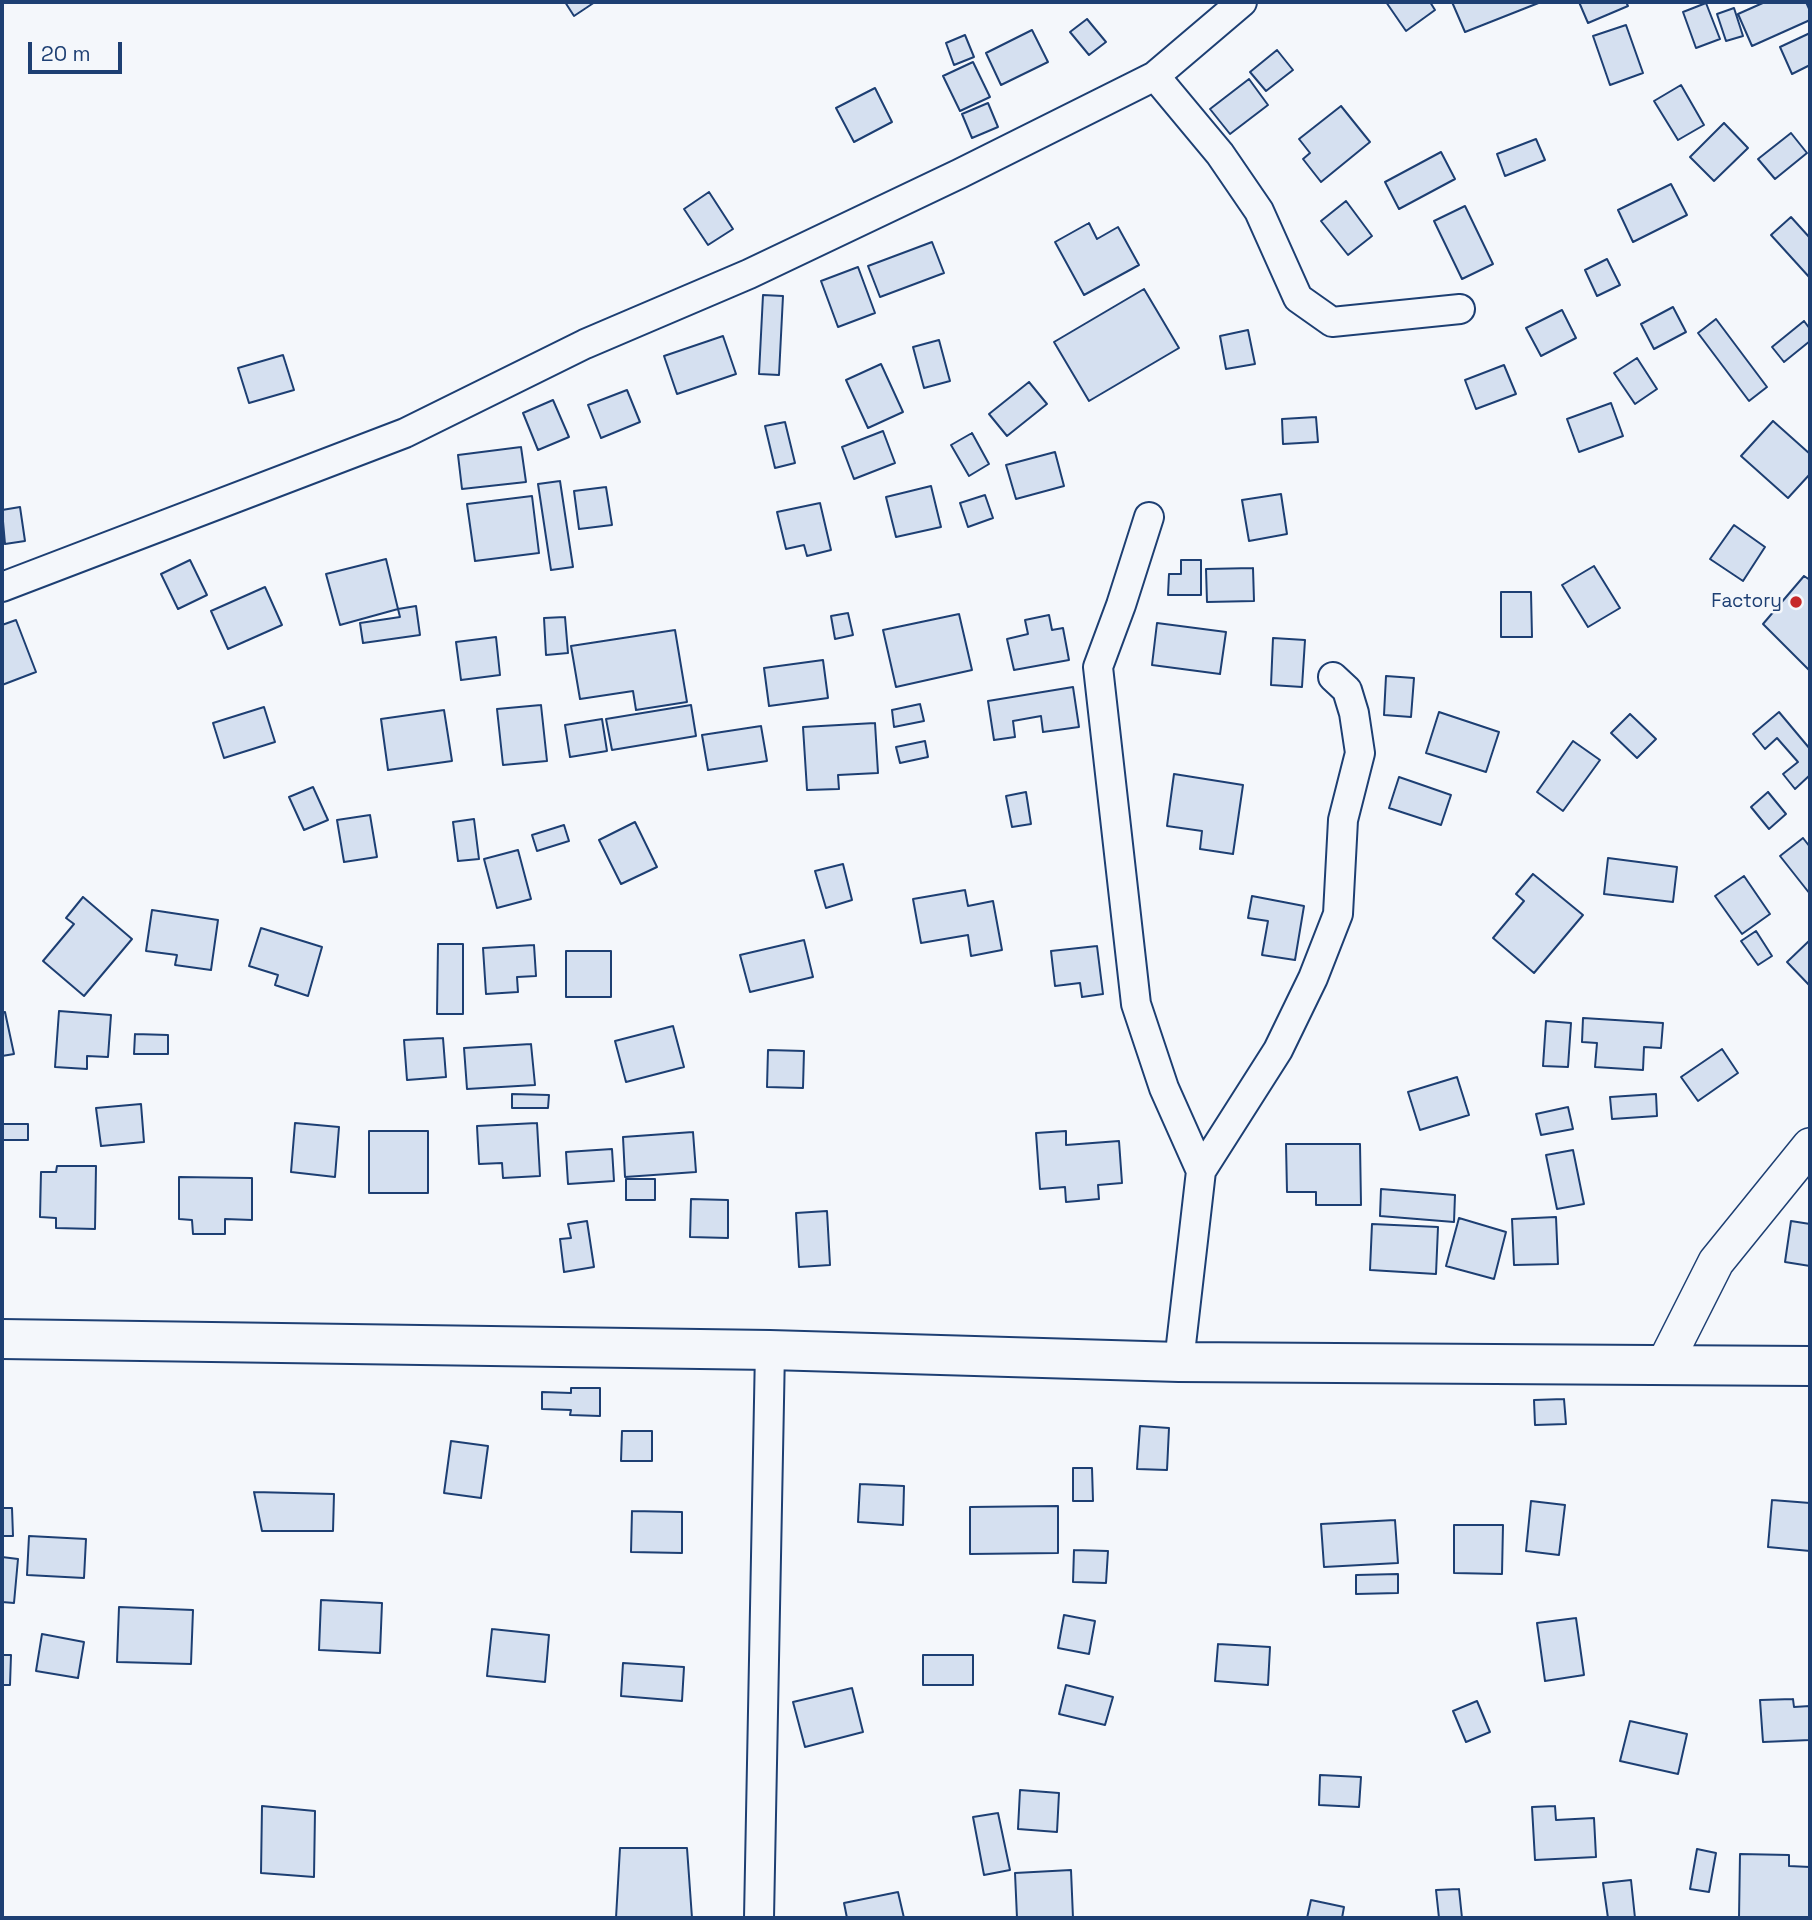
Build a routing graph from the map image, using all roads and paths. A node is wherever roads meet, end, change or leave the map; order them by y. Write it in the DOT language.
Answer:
graph roads {
  1 [pos="1242,2"];
  2 [pos="1156,76"];
  3 [pos="1460,309"];
  4 [pos="1149,517"];
  5 [pos="2,587"];
  6 [pos="1333,677"];
  7 [pos="1810,1146"];
  8 [pos="1201,1171"];
  9 [pos="2,1339"];
  10 [pos="770,1350"];
  11 [pos="1179,1362"];
  12 [pos="1664,1365"];
  13 [pos="1810,1366"];
  14 [pos="759,1918"];
  1 -- 2 [label="street"];
  2 -- 3 [label="street"];
  2 -- 5 [label="street"];
  4 -- 8 [label="street"];
  6 -- 8 [label="street"];
  7 -- 12 [label="street"];
  8 -- 11 [label="street"];
  9 -- 10 [label="main road"];
  10 -- 11 [label="main road"];
  10 -- 14 [label="street"];
  11 -- 12 [label="main road"];
  12 -- 13 [label="main road"];
}
